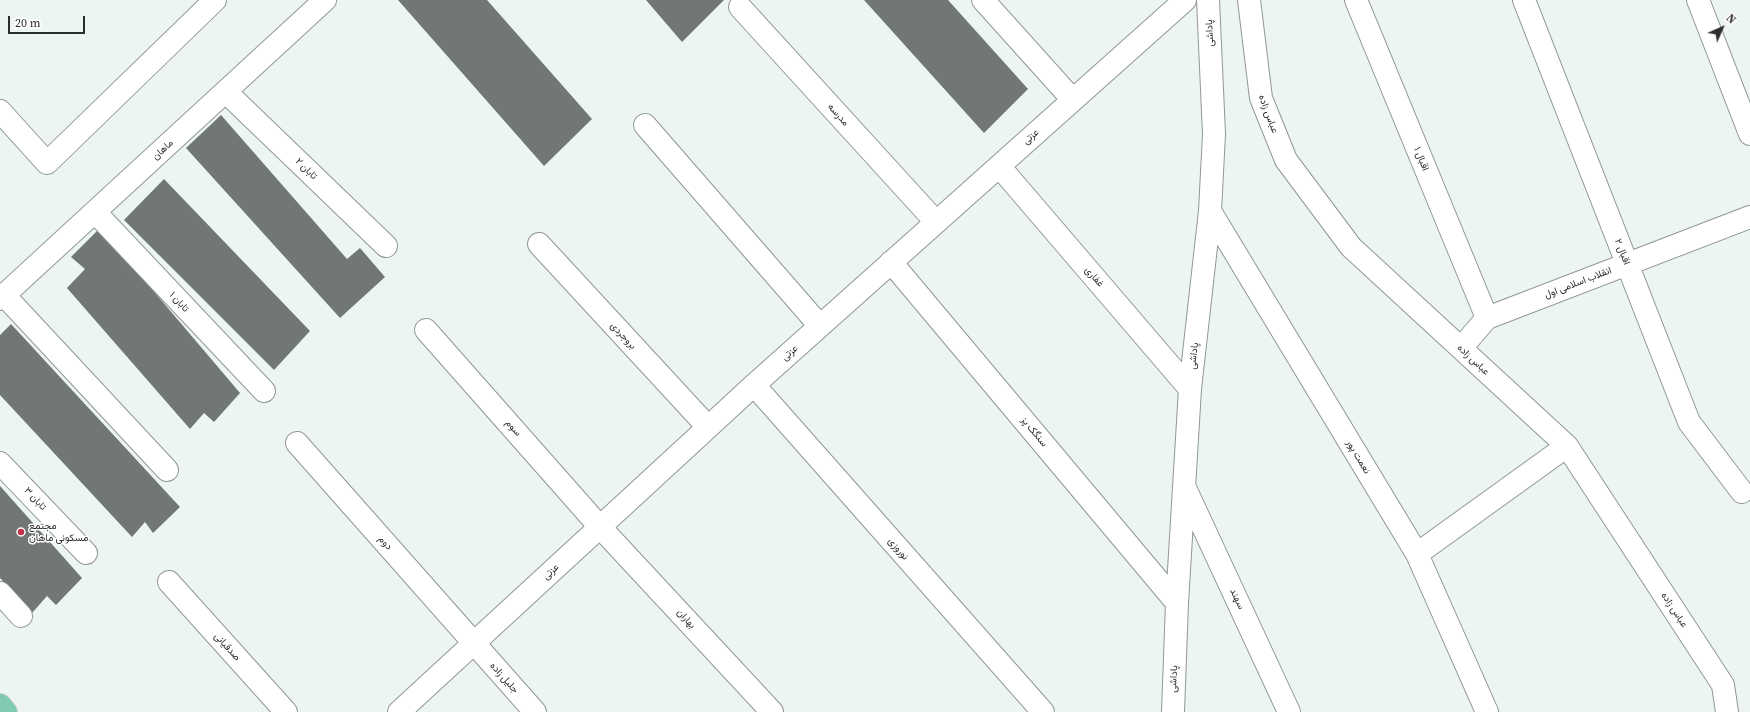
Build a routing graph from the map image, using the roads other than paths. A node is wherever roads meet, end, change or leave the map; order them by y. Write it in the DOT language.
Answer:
graph roads {
  1 [pos="215,0"];
  2 [pos="325,0"];
  3 [pos="983,0"];
  4 [pos="1185,0"];
  5 [pos="1208,0"];
  6 [pos="1250,0"];
  7 [pos="1356,0"];
  8 [pos="1524,0"];
  9 [pos="1698,0"];
  10 [pos="740,7"];
  11 [pos="226,92"];
  12 [pos="1073,100"];
  13 [pos="0,111"];
  14 [pos="645,126"];
  15 [pos="1750,134"];
  16 [pos="999,166"];
  17 [pos="1210,211"];
  18 [pos="95,212"];
  19 [pos="1750,217"];
  20 [pos="936,222"];
  21 [pos="539,244"];
  22 [pos="386,246"];
  23 [pos="891,262"];
  24 [pos="1627,265"];
  25 [pos="2,297"];
  26 [pos="1487,318"];
  27 [pos="820,326"];
  28 [pos="426,330"];
  29 [pos="1461,348"];
  30 [pos="754,385"];
  31 [pos="1190,389"];
  32 [pos="264,391"];
  33 [pos="708,427"];
  34 [pos="297,443"];
  35 [pos="1567,446"];
  36 [pos="0,463"];
  37 [pos="167,470"];
  38 [pos="1184,486"];
  39 [pos="1742,492"];
  40 [pos="600,527"];
  41 [pos="86,553"];
  42 [pos="1417,554"];
  43 [pos="169,582"];
  44 [pos="0,593"];
  45 [pos="1177,603"];
  46 [pos="21,616"];
  47 [pos="473,644"];
  48 [pos="0,705"];
  49 [pos="6,712"];
  50 [pos="286,712"];
  51 [pos="399,712"];
  52 [pos="535,712"];
  53 [pos="772,712"];
  54 [pos="1043,712"];
  55 [pos="1173,712"];
  56 [pos="1289,712"];
  57 [pos="1487,712"];
  58 [pos="1727,712"];
  1 -- 13 [label="street"];
  2 -- 11 [label="street, ماهان"];
  3 -- 12 [label="street"];
  4 -- 12 [label="street, عزتی"];
  5 -- 17 [label="street, پاداشی"];
  6 -- 29 [label="street, عباس زاده"];
  7 -- 26 [label="street, اقبال ۱"];
  8 -- 24 [label="street, اقبال ۲"];
  9 -- 15 [label="street"];
  10 -- 20 [label="street, مدرسه"];
  11 -- 18 [label="street, ماهان"];
  11 -- 22 [label="street, تابان ۲"];
  12 -- 16 [label="street, عزتی"];
  14 -- 27 [label="street"];
  16 -- 20 [label="street, عزتی"];
  16 -- 31 [label="street, غفاری"];
  17 -- 31 [label="street, پاداشی"];
  17 -- 42 [label="street, نعمت پور"];
  18 -- 25 [label="street, ماهان"];
  18 -- 32 [label="street, تابان ۱"];
  19 -- 24 [label="street, انقلاب اسلامی اول"];
  20 -- 23 [label="street, عزتی"];
  21 -- 33 [label="street, بروجردی"];
  23 -- 27 [label="street, عزتی"];
  23 -- 45 [label="street, سنگک پز"];
  24 -- 26 [label="street, انقلاب اسلامی اول"];
  24 -- 39 [label="street, اقبال ۲"];
  25 -- 37 [label="street"];
  26 -- 29 [label="street, انقلاب اسلامی اول"];
  27 -- 30 [label="street, عزتی"];
  28 -- 40 [label="street, سوم"];
  29 -- 35 [label="street, عباس زاده"];
  30 -- 33 [label="street, عزتی"];
  30 -- 54 [label="street, نوروزی"];
  31 -- 38 [label="street, پاداشی"];
  33 -- 40 [label="street, عزتی"];
  34 -- 47 [label="street, دوم"];
  35 -- 42 [label="street"];
  35 -- 58 [label="street, عباس زاده"];
  36 -- 41 [label="street, تابان ۳"];
  38 -- 45 [label="street, پاداشی"];
  38 -- 56 [label="street, سهند"];
  40 -- 47 [label="street, عزتی"];
  40 -- 53 [label="street, بهاران"];
  42 -- 57 [label="street, نعمت پور"];
  43 -- 50 [label="street, صدقیانی"];
  44 -- 46 [label="street"];
  45 -- 55 [label="street, پاداشی"];
  47 -- 51 [label="street, عزتی"];
  47 -- 52 [label="street, جلیل زاده"];
  48 -- 49 [label="main road"];
}
